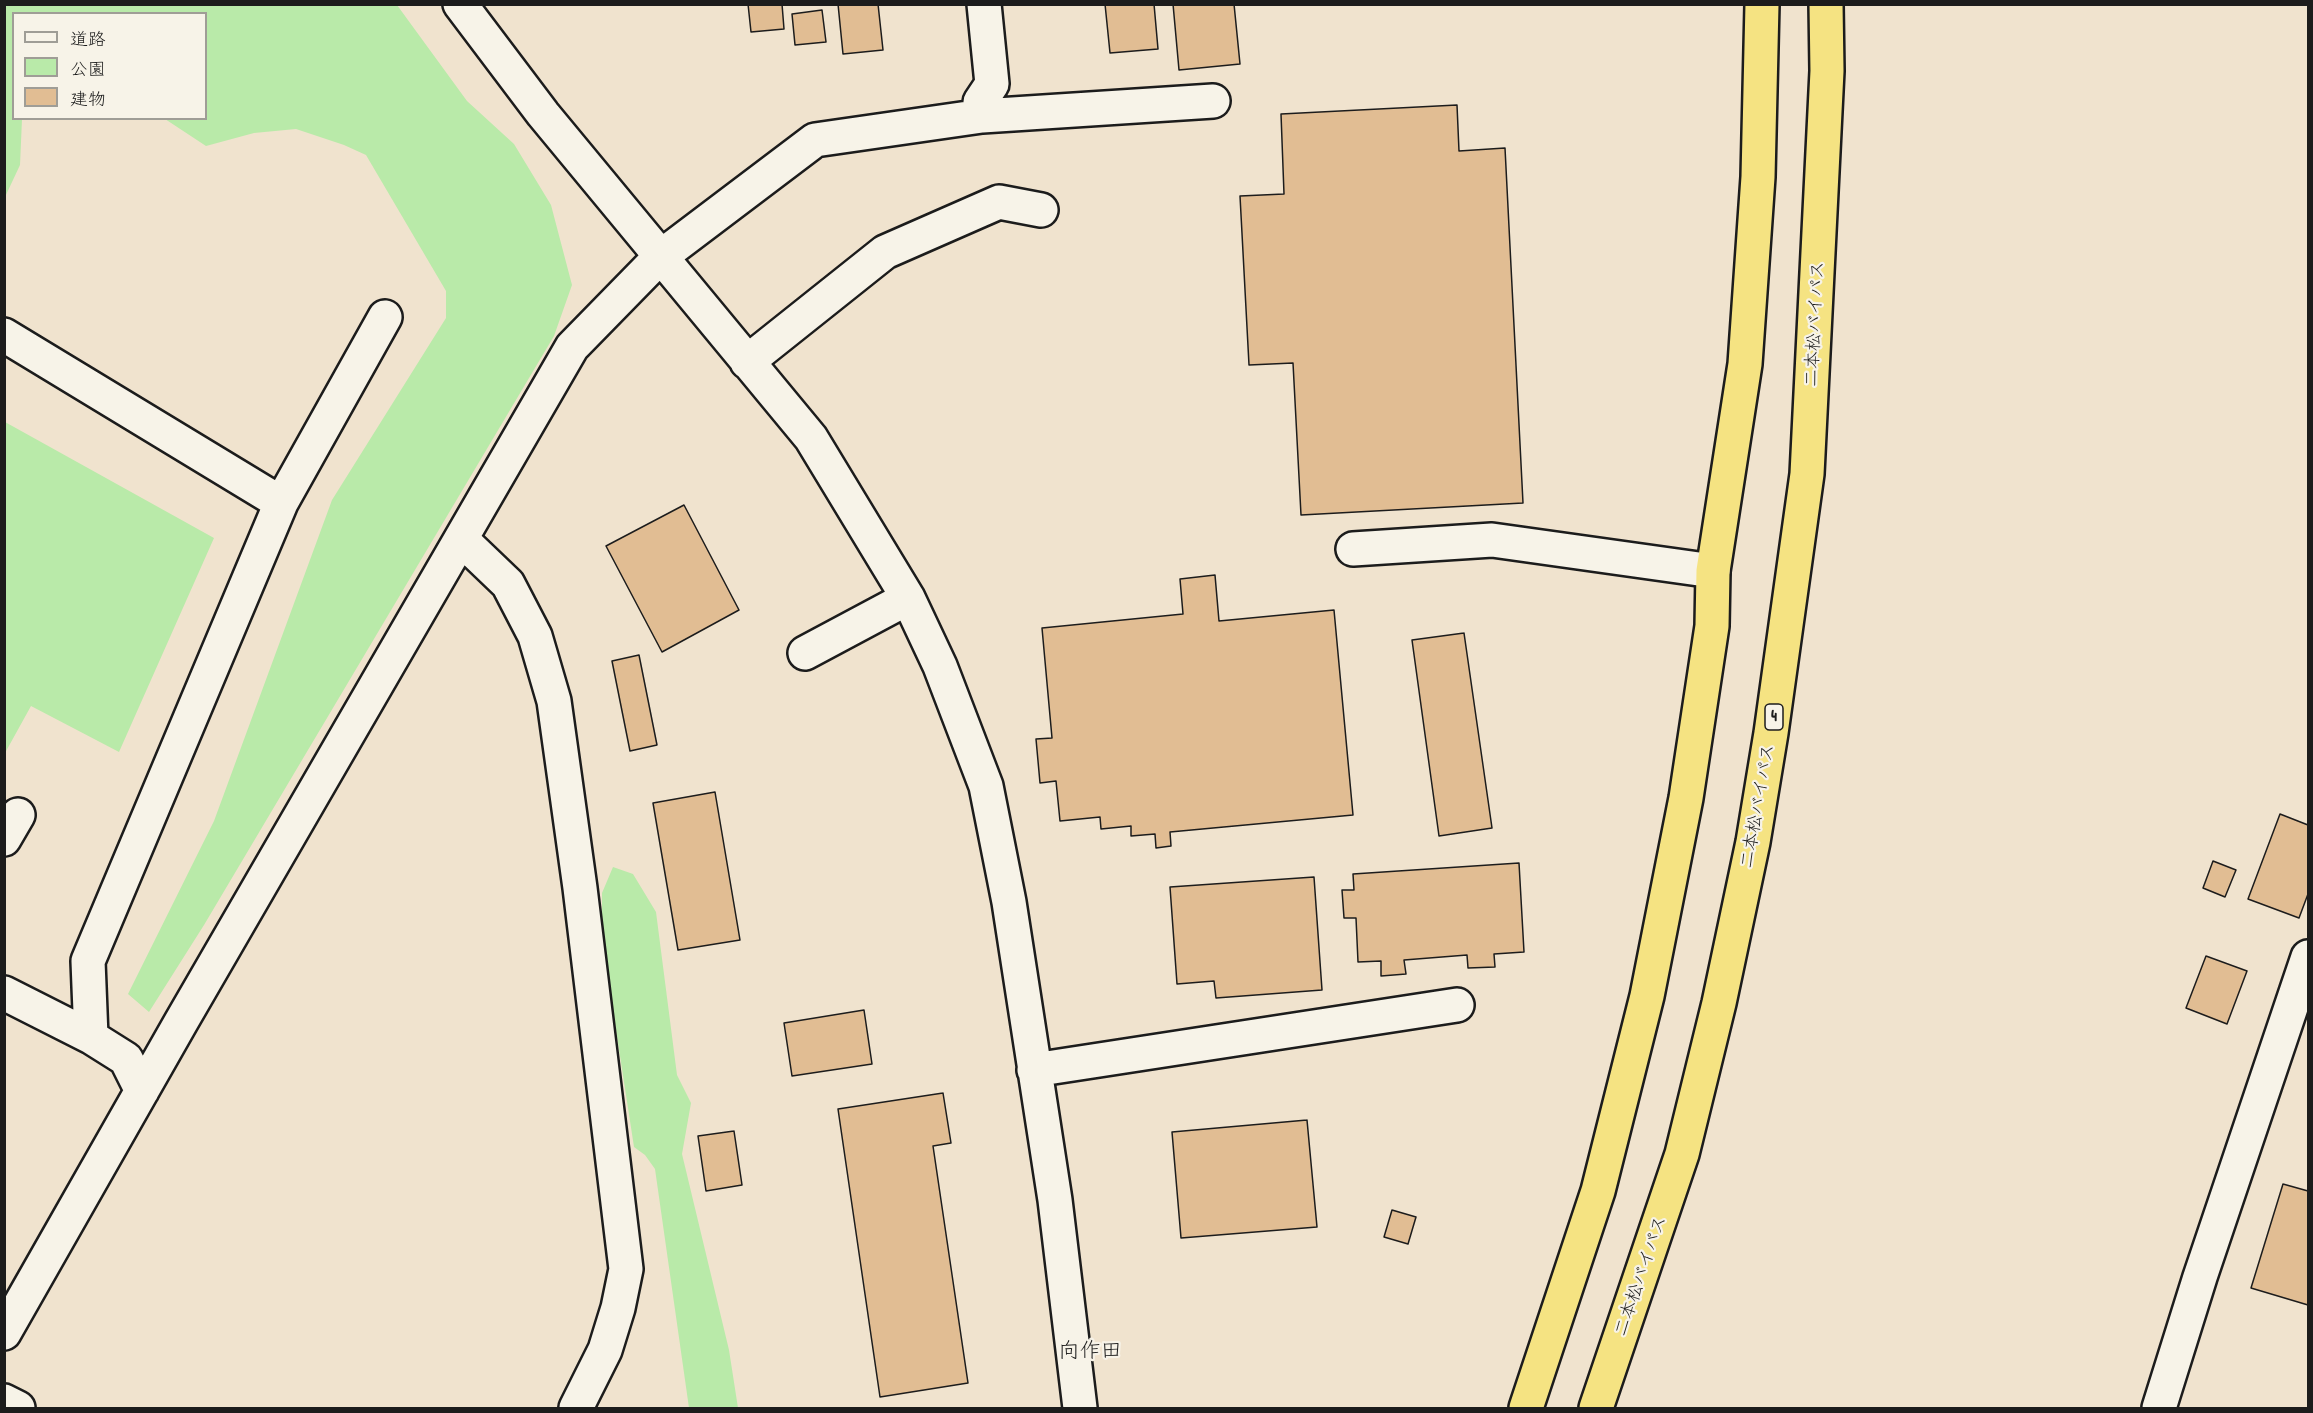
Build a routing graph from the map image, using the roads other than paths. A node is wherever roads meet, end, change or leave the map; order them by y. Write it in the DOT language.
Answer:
graph roads {
  1 [pos="460,4"];
  2 [pos="984,4"];
  3 [pos="1762,4"];
  4 [pos="1826,4"];
  5 [pos="1213,101"];
  6 [pos="982,116"];
  7 [pos="1041,210"];
  8 [pos="659,258"];
  9 [pos="385,317"];
  10 [pos="4,335"];
  11 [pos="747,362"];
  12 [pos="281,503"];
  13 [pos="461,539"];
  14 [pos="1353,549"];
  15 [pos="1713,571"];
  16 [pos="908,598"];
  17 [pos="805,653"];
  18 [pos="2308,957"];
  19 [pos="4,993"];
  20 [pos="1457,1005"];
  21 [pos="91,1037"];
  22 [pos="1034,1070"];
  23 [pos="142,1091"];
  24 [pos="4,1333"];
  25 [pos="4,1401"];
  26 [pos="18,1408"];
  27 [pos="576,1408"];
  28 [pos="1080,1408"];
  29 [pos="1526,1408"];
  30 [pos="1596,1408"];
  31 [pos="2159,1408"];
  1 -- 8 [label="street"];
  2 -- 6 [label="street"];
  3 -- 15 [label="highway"];
  4 -- 30 [label="highway, 二本松バイパス / 4"];
  5 -- 6 [label="street"];
  6 -- 8 [label="street"];
  7 -- 11 [label="street"];
  8 -- 11 [label="street"];
  8 -- 13 [label="street"];
  9 -- 12 [label="street"];
  10 -- 12 [label="street"];
  11 -- 16 [label="street"];
  12 -- 21 [label="street"];
  13 -- 23 [label="street"];
  13 -- 27 [label="street"];
  14 -- 15 [label="street"];
  15 -- 29 [label="highway"];
  16 -- 17 [label="street"];
  16 -- 22 [label="street"];
  18 -- 31 [label="street"];
  19 -- 21 [label="street"];
  20 -- 22 [label="street"];
  21 -- 23 [label="street"];
  22 -- 28 [label="street"];
  23 -- 24 [label="street"];
  25 -- 26 [label="street"];
}
